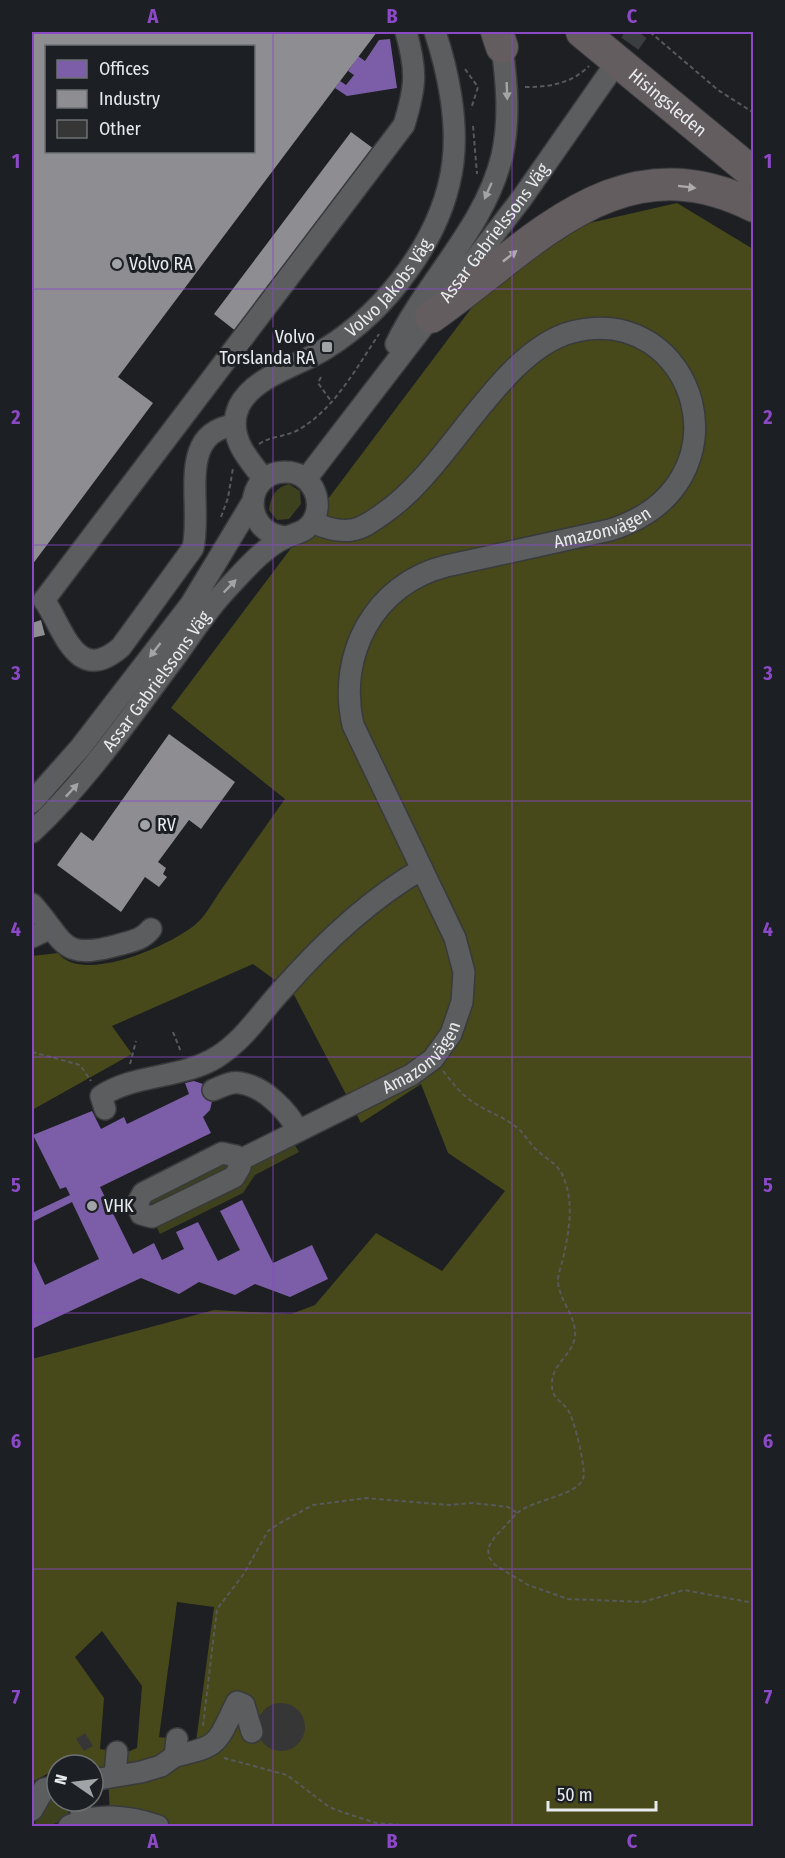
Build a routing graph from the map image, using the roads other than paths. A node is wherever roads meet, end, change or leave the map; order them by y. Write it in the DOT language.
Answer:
graph roads {
  1 [pos="406,32"];
  2 [pos="435,32"];
  3 [pos="582,32"];
  4 [pos="612,32"];
  5 [pos="500,39"];
  6 [pos="612,69"];
  7 [pos="753,150"];
  8 [pos="753,174"];
  9 [pos="753,206"];
  10 [pos="431,317"];
  11 [pos="373,393"];
  12 [pos="235,425"];
  13 [pos="264,479"];
  14 [pos="306,479"];
  15 [pos="253,501"];
  16 [pos="313,522"];
  17 [pos="287,537"];
  18 [pos="38,598"];
  19 [pos="32,802"];
  20 [pos="32,832"];
  21 [pos="422,869"];
  22 [pos="32,904"];
  23 [pos="51,928"];
  24 [pos="151,928"];
  25 [pos="32,937"];
  26 [pos="213,1090"];
  27 [pos="103,1102"];
  28 [pos="298,1131"];
  29 [pos="238,1161"];
  30 [pos="252,1732"];
  31 [pos="117,1752"];
  32 [pos="115,1775"];
  33 [pos="105,1777"];
  34 [pos="45,1790"];
  35 [pos="32,1810"];
  36 [pos="77,1816"];
  37 [pos="158,1827"];
  1 -- 18 [label="street"];
  2 -- 12 [label="street, Volvo Jakobs Väg"];
  3 -- 8 [label="highway, Hisingsleden"];
  4 -- 7 [label="highway, Hisingsleden"];
  5 -- 11 [label="street, Assar Gabrielssons Väg, one-way"];
  6 -- 10 [label="street, Assar Gabrielssons Väg"];
  10 -- 9 [label="highway, one-way"];
  10 -- 11 [label="street, Assar Gabrielssons Väg"];
  11 -- 14 [label="street, Assar Gabrielssons Väg"];
  12 -- 13 [label="street"];
  12 -- 18 [label="street"];
  13 -- 14 [label="street"];
  13 -- 15 [label="street"];
  14 -- 16 [label="street"];
  15 -- 17 [label="street"];
  15 -- 19 [label="street, Assar Gabrielssons Väg, one-way"];
  16 -- 17 [label="street"];
  16 -- 21 [label="street, Amazonvägen"];
  20 -- 17 [label="street, Assar Gabrielssons Väg, one-way"];
  21 -- 27 [label="street"];
  21 -- 28 [label="street, Amazonvägen"];
  22 -- 23 [label="street"];
  23 -- 24 [label="street"];
  23 -- 25 [label="street"];
  26 -- 28 [label="street"];
  28 -- 29 [label="street, Amazonvägen"];
  30 -- 32 [label="street"];
  31 -- 32 [label="street"];
  32 -- 33 [label="street"];
  34 -- 35 [label="street"];
  36 -- 37 [label="street"];
}
